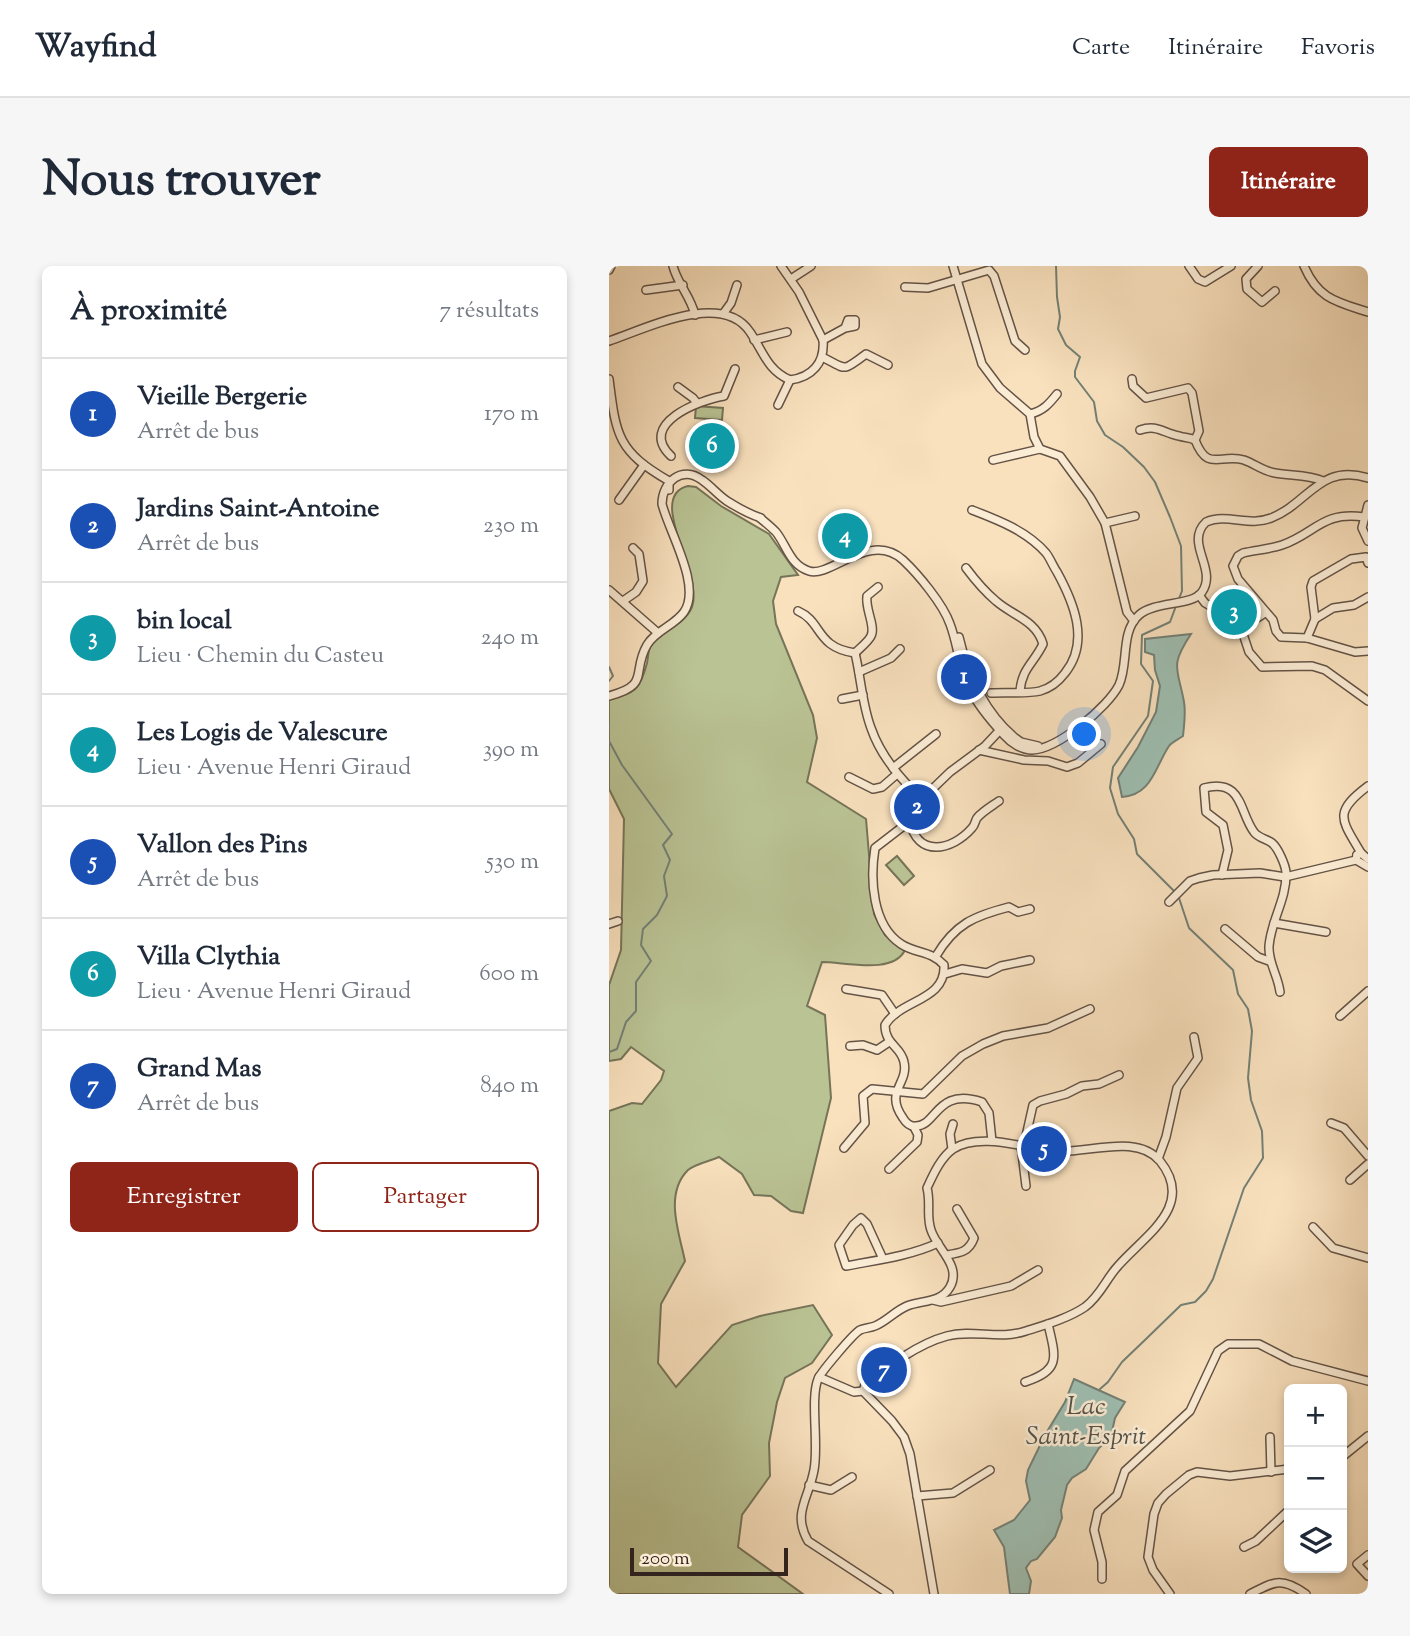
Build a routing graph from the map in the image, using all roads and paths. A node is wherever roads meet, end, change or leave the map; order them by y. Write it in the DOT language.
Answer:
graph roads {
  1 [pos="673,266"];
  2 [pos="781,266"];
  3 [pos="811,266"];
  4 [pos="953,266"];
  5 [pos="1189,266"];
  6 [pos="1231,266"];
  7 [pos="1258,266"];
  8 [pos="1304,266"];
  9 [pos="791,279"];
  10 [pos="957,279"];
  11 [pos="683,285"];
  12 [pos="737,285"];
  13 [pos="905,287"];
  14 [pos="646,290"];
  15 [pos="1275,291"];
  16 [pos="1368,312"];
  17 [pos="723,314"];
  18 [pos="695,315"];
  19 [pos="845,328"];
  20 [pos="787,332"];
  21 [pos="754,340"];
  22 [pos="823,340"];
  23 [pos="609,341"];
  24 [pos="1025,350"];
  25 [pos="822,357"];
  26 [pos="888,365"];
  27 [pos="735,369"];
  28 [pos="609,379"];
  29 [pos="1132,379"];
  30 [pos="790,380"];
  31 [pos="678,387"];
  32 [pos="1057,394"];
  33 [pos="697,403"];
  34 [pos="778,405"];
  35 [pos="1030,414"];
  36 [pos="1140,430"];
  37 [pos="1195,440"];
  38 [pos="1040,449"];
  39 [pos="671,456"];
  40 [pos="993,460"];
  41 [pos="644,465"];
  42 [pos="1368,478"];
  43 [pos="1323,481"];
  44 [pos="669,485"];
  45 [pos="619,500"];
  46 [pos="1368,505"];
  47 [pos="972,510"];
  48 [pos="1135,516"];
  49 [pos="1364,517"];
  50 [pos="760,518"];
  51 [pos="1105,523"];
  52 [pos="1368,541"];
  53 [pos="633,548"];
  54 [pos="1367,558"];
  55 [pos="966,568"];
  56 [pos="879,587"];
  57 [pos="609,590"];
  58 [pos="1197,596"];
  59 [pos="1368,597"];
  60 [pos="623,601"];
  61 [pos="1126,608"];
  62 [pos="797,611"];
  63 [pos="1265,613"];
  64 [pos="1139,614"];
  65 [pos="1315,619"];
  66 [pos="1134,621"];
  67 [pos="1243,627"];
  68 [pos="658,633"];
  69 [pos="1307,638"];
  70 [pos="900,649"];
  71 [pos="1368,651"];
  72 [pos="855,653"];
  73 [pos="859,672"];
  74 [pos="1020,691"];
  75 [pos="863,695"];
  76 [pos="609,696"];
  77 [pos="979,698"];
  78 [pos="842,699"];
  79 [pos="1368,701"];
  80 [pos="1005,731"];
  81 [pos="936,734"];
  82 [pos="1101,744"];
  83 [pos="982,748"];
  84 [pos="895,771"];
  85 [pos="849,777"];
  86 [pos="1368,786"];
  87 [pos="922,799"];
  88 [pos="999,800"];
  89 [pos="910,821"];
  90 [pos="1358,857"];
  91 [pos="1368,859"];
  92 [pos="1368,867"];
  93 [pos="1222,875"];
  94 [pos="1285,877"];
  95 [pos="1169,902"];
  96 [pos="1030,909"];
  97 [pos="618,921"];
  98 [pos="1274,923"];
  99 [pos="609,924"];
  100 [pos="1225,929"];
  101 [pos="1327,932"];
  102 [pos="936,956"];
  103 [pos="1030,960"];
  104 [pos="1269,961"];
  105 [pos="945,974"];
  106 [pos="846,989"];
  107 [pos="1368,991"];
  108 [pos="1280,992"];
  109 [pos="1090,1009"];
  110 [pos="895,1014"];
  111 [pos="1340,1016"];
  112 [pos="1193,1037"];
  113 [pos="889,1041"];
  114 [pos="850,1046"];
  115 [pos="1119,1074"];
  116 [pos="895,1092"];
  117 [pos="1331,1123"];
  118 [pos="953,1124"];
  119 [pos="914,1127"];
  120 [pos="992,1141"];
  121 [pos="1022,1145"];
  122 [pos="844,1148"];
  123 [pos="952,1149"];
  124 [pos="1368,1156"];
  125 [pos="1158,1159"];
  126 [pos="1368,1164"];
  127 [pos="889,1169"];
  128 [pos="1350,1180"];
  129 [pos="1025,1186"];
  130 [pos="957,1209"];
  131 [pos="1313,1227"];
  132 [pos="939,1243"];
  133 [pos="946,1255"];
  134 [pos="1368,1258"];
  135 [pos="883,1259"];
  136 [pos="1038,1270"];
  137 [pos="932,1300"];
  138 [pos="1048,1324"];
  139 [pos="819,1377"];
  140 [pos="1025,1381"];
  141 [pos="1368,1381"];
  142 [pos="863,1391"];
  143 [pos="1368,1436"];
  144 [pos="1270,1437"];
  145 [pos="1347,1453"];
  146 [pos="990,1470"];
  147 [pos="1284,1470"];
  148 [pos="1271,1472"];
  149 [pos="852,1477"];
  150 [pos="809,1485"];
  151 [pos="917,1496"];
  152 [pos="1284,1515"];
  153 [pos="1244,1546"];
  154 [pos="1368,1555"];
  155 [pos="1368,1576"];
  156 [pos="1102,1579"];
  157 [pos="888,1594"];
  158 [pos="934,1594"];
  159 [pos="1170,1594"];
  160 [pos="1249,1594"];
  161 [pos="1306,1594"];
  1 -- 11 [label="street"];
  2 -- 9 [label="street"];
  3 -- 9 [label="street"];
  4 -- 10 [label="street"];
  5 -- 6 [label="street"];
  7 -- 15 [label="street"];
  8 -- 16 [label="street"];
  9 -- 22 [label="street"];
  10 -- 13 [label="street"];
  10 -- 24 [label="street"];
  10 -- 35 [label="street"];
  11 -- 14 [label="street"];
  11 -- 18 [label="street"];
  12 -- 17 [label="street"];
  17 -- 18 [label="street"];
  17 -- 21 [label="street"];
  18 -- 23 [label="street"];
  19 -- 22 [label="street"];
  20 -- 21 [label="street"];
  21 -- 30 [label="street"];
  22 -- 25 [label="street"];
  25 -- 26 [label="street"];
  25 -- 30 [label="street"];
  27 -- 33 [label="street"];
  28 -- 41 [label="street"];
  29 -- 37 [label="street"];
  30 -- 34 [label="street"];
  31 -- 33 [label="street"];
  32 -- 35 [label="street"];
  33 -- 39 [label="street"];
  35 -- 38 [label="street"];
  36 -- 37 [label="street"];
  37 -- 43 [label="street"];
  38 -- 40 [label="street"];
  38 -- 51 [label="street"];
  41 -- 44 [label="street"];
  41 -- 45 [label="street"];
  42 -- 43 [label="street"];
  43 -- 58 [label="street"];
  44 -- 50 [label="street"];
  44 -- 68 [label="street"];
  46 -- 49 [label="street"];
  47 -- 74 [label="street"];
  48 -- 51 [label="street"];
  49 -- 52 [label="street"];
  49 -- 63 [label="street"];
  50 -- 77 [label="street"];
  50 -- 77 [label="street"];
  51 -- 61 [label="street"];
  53 -- 60 [label="street"];
  54 -- 65 [label="street"];
  55 -- 74 [label="street"];
  56 -- 72 [label="street"];
  57 -- 60 [label="street"];
  58 -- 64 [label="street"];
  58 -- 67 [label="street"];
  59 -- 65 [label="street"];
  60 -- 68 [label="street"];
  61 -- 64 [label="street"];
  61 -- 66 [label="street"];
  62 -- 72 [label="street"];
  63 -- 67 [label="street"];
  63 -- 69 [label="street"];
  64 -- 66 [label="street"];
  65 -- 69 [label="street"];
  66 -- 80 [label="street"];
  67 -- 79 [label="street"];
  68 -- 76 [label="street"];
  69 -- 71 [label="street"];
  70 -- 73 [label="street"];
  72 -- 73 [label="street"];
  73 -- 75 [label="street"];
  74 -- 77 [label="street"];
  75 -- 78 [label="street"];
  75 -- 84 [label="street"];
  77 -- 80 [label="street"];
  80 -- 83 [label="street"];
  81 -- 84 [label="street"];
  82 -- 83 [label="street"];
  83 -- 87 [label="street"];
  84 -- 85 [label="street"];
  84 -- 87 [label="street"];
  86 -- 90 [label="street"];
  87 -- 89 [label="street"];
  88 -- 89 [label="street"];
  89 -- 102 [label="street"];
  90 -- 91 [label="street"];
  90 -- 92 [label="street"];
  90 -- 94 [label="street"];
  93 -- 94 [label="street"];
  93 -- 94 [label="street"];
  93 -- 95 [label="street"];
  94 -- 98 [label="street"];
  96 -- 102 [label="street"];
  97 -- 99 [label="street"];
  98 -- 101 [label="street"];
  98 -- 104 [label="street"];
  100 -- 104 [label="street"];
  102 -- 105 [label="street"];
  103 -- 105 [label="street"];
  104 -- 108 [label="street"];
  105 -- 110 [label="street"];
  106 -- 110 [label="street"];
  107 -- 111 [label="street"];
  109 -- 116 [label="street"];
  110 -- 113 [label="street"];
  112 -- 125 [label="street"];
  113 -- 114 [label="street"];
  113 -- 116 [label="street"];
  115 -- 121 [label="street"];
  116 -- 119 [label="street"];
  116 -- 122 [label="street"];
  117 -- 124 [label="street"];
  118 -- 123 [label="street"];
  119 -- 120 [label="street"];
  119 -- 127 [label="street"];
  120 -- 121 [label="street"];
  120 -- 123 [label="street"];
  121 -- 125 [label="street"];
  121 -- 129 [label="street"];
  123 -- 132 [label="street"];
  125 -- 138 [label="street"];
  126 -- 128 [label="street"];
  130 -- 133 [label="street"];
  131 -- 134 [label="street"];
  132 -- 133 [label="street"];
  132 -- 135 [label="street"];
  133 -- 137 [label="street"];
  135 -- 135 [label="street"];
  136 -- 137 [label="street"];
  137 -- 139 [label="street"];
  138 -- 140 [label="street"];
  138 -- 142 [label="street"];
  139 -- 142 [label="street"];
  139 -- 150 [label="street"];
  141 -- 156 [label="street"];
  142 -- 151 [label="street"];
  143 -- 145 [label="street"];
  144 -- 148 [label="street"];
  146 -- 151 [label="street"];
  147 -- 148 [label="street"];
  148 -- 159 [label="street"];
  149 -- 150 [label="street"];
  150 -- 157 [label="street"];
  151 -- 158 [label="street"];
  152 -- 153 [label="street"];
  154 -- 155 [label="street"];
  160 -- 161 [label="street"];
}
